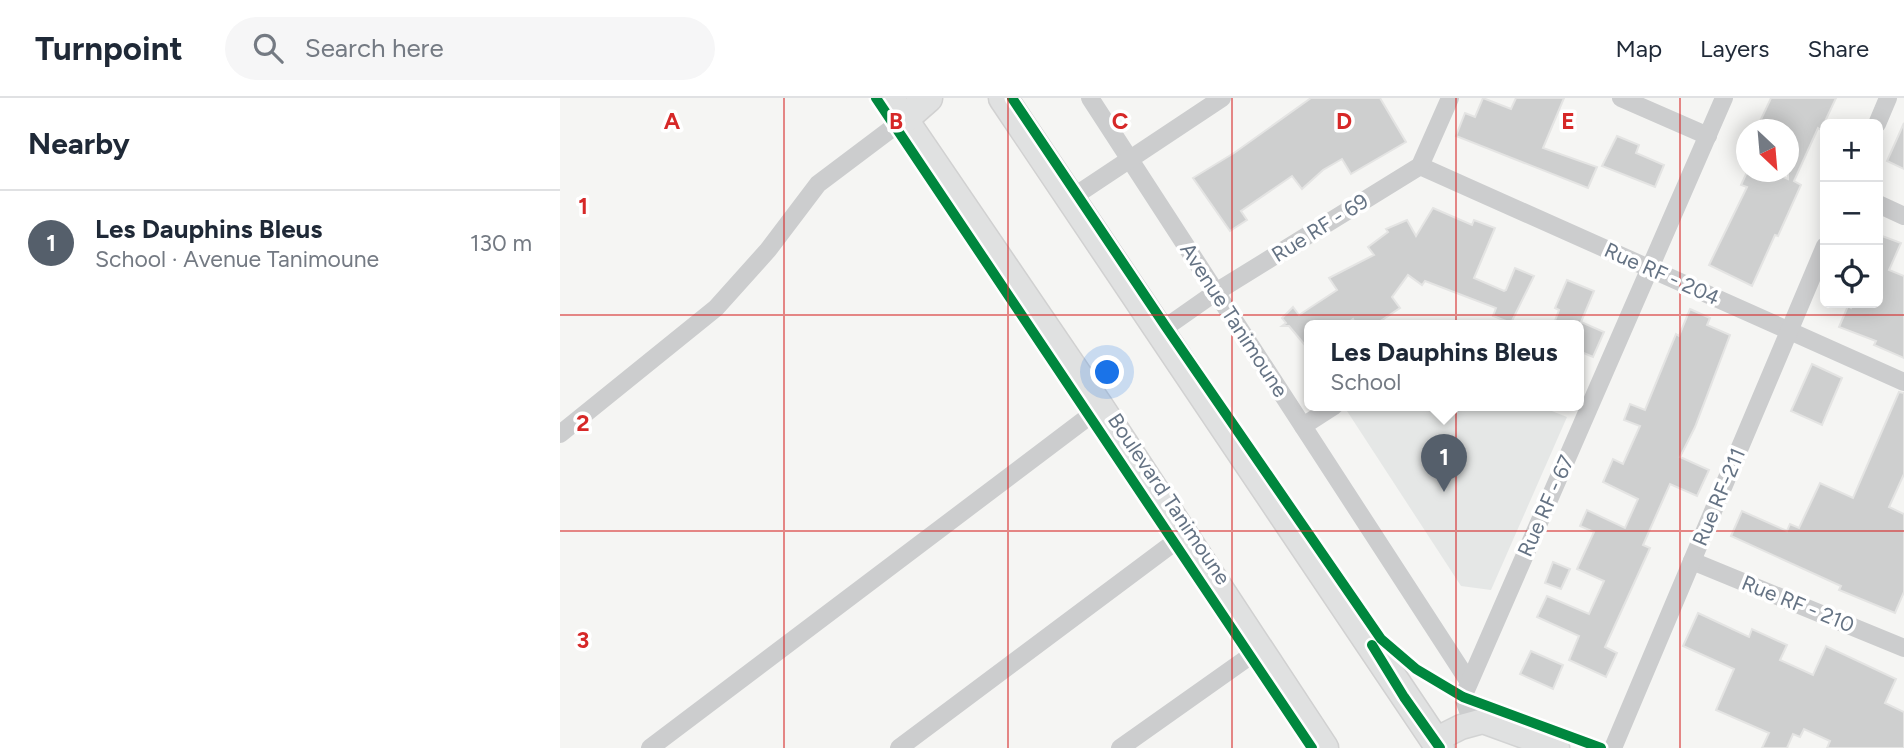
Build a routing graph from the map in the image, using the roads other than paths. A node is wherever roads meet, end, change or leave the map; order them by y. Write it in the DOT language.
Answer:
graph roads {
  1 [pos="928,98"];
  2 [pos="1003,98"];
  3 [pos="1090,98"];
  4 [pos="1222,98"];
  5 [pos="1450,98"];
  6 [pos="1621,98"];
  7 [pos="1724,98"];
  8 [pos="1888,98"];
  9 [pos="896,109"];
  10 [pos="1879,119"];
  11 [pos="1708,136"];
  12 [pos="1130,160"];
  13 [pos="1420,166"];
  14 [pos="1070,199"];
  15 [pos="1883,206"];
  16 [pos="1904,216"];
  17 [pos="1820,258"];
  18 [pos="1650,269"];
  19 [pos="1216,292"];
  20 [pos="1790,330"];
  21 [pos="1158,332"];
  22 [pos="1904,382"];
  23 [pos="1584,403"];
  24 [pos="1100,408"];
  25 [pos="1326,411"];
  26 [pos="1581,411"];
  27 [pos="1303,426"];
  28 [pos="560,434"];
  29 [pos="1184,535"];
  30 [pos="1692,561"];
  31 [pos="1904,648"];
  32 [pos="1260,649"];
  33 [pos="1469,682"];
  34 [pos="1472,722"];
  35 [pos="1433,745"];
  36 [pos="650,748"];
  37 [pos="899,748"];
  38 [pos="1120,748"];
  39 [pos="1324,748"];
  40 [pos="1557,748"];
  41 [pos="1613,748"];
  1 -- 9 [label="main road"];
  2 -- 14 [label="main road"];
  3 -- 12 [label="street, Avenue Tanimoune"];
  4 -- 12 [label="street"];
  5 -- 13 [label="street"];
  6 -- 11 [label="street"];
  7 -- 11 [label="street, Rue RF - 67"];
  8 -- 10 [label="street"];
  9 -- 24 [label="main road, Boulevard Tanimoune"];
  9 -- 28 [label="street"];
  11 -- 18 [label="street, Rue RF - 67"];
  12 -- 14 [label="street"];
  12 -- 19 [label="street, Avenue Tanimoune"];
  13 -- 18 [label="street, Rue RF - 204"];
  13 -- 19 [label="street, Rue RF - 69"];
  14 -- 21 [label="main road"];
  15 -- 16 [label="street"];
  17 -- 20 [label="street, Rue RF-211"];
  18 -- 20 [label="street, Rue RF - 204"];
  18 -- 23 [label="street, Rue RF - 67"];
  19 -- 21 [label="street, Rue RF - 69"];
  19 -- 27 [label="street, Avenue Tanimoune"];
  20 -- 22 [label="street, Rue RF - 204"];
  20 -- 30 [label="street, Rue RF-211"];
  21 -- 35 [label="main road"];
  24 -- 29 [label="main road, Boulevard Tanimoune"];
  24 -- 36 [label="street"];
  25 -- 27 [label="street"];
  26 -- 33 [label="street, Rue RF - 67"];
  27 -- 33 [label="street, Avenue Tanimoune"];
  29 -- 32 [label="main road, Boulevard Tanimoune"];
  29 -- 37 [label="street"];
  30 -- 31 [label="street, Rue RF - 210"];
  30 -- 41 [label="street, Rue RF-211"];
  32 -- 38 [label="street"];
  32 -- 39 [label="main road, Boulevard Tanimoune"];
  33 -- 34 [label="street, Rue RF - 67"];
  34 -- 35 [label="main road"];
  34 -- 40 [label="main road"];
}
